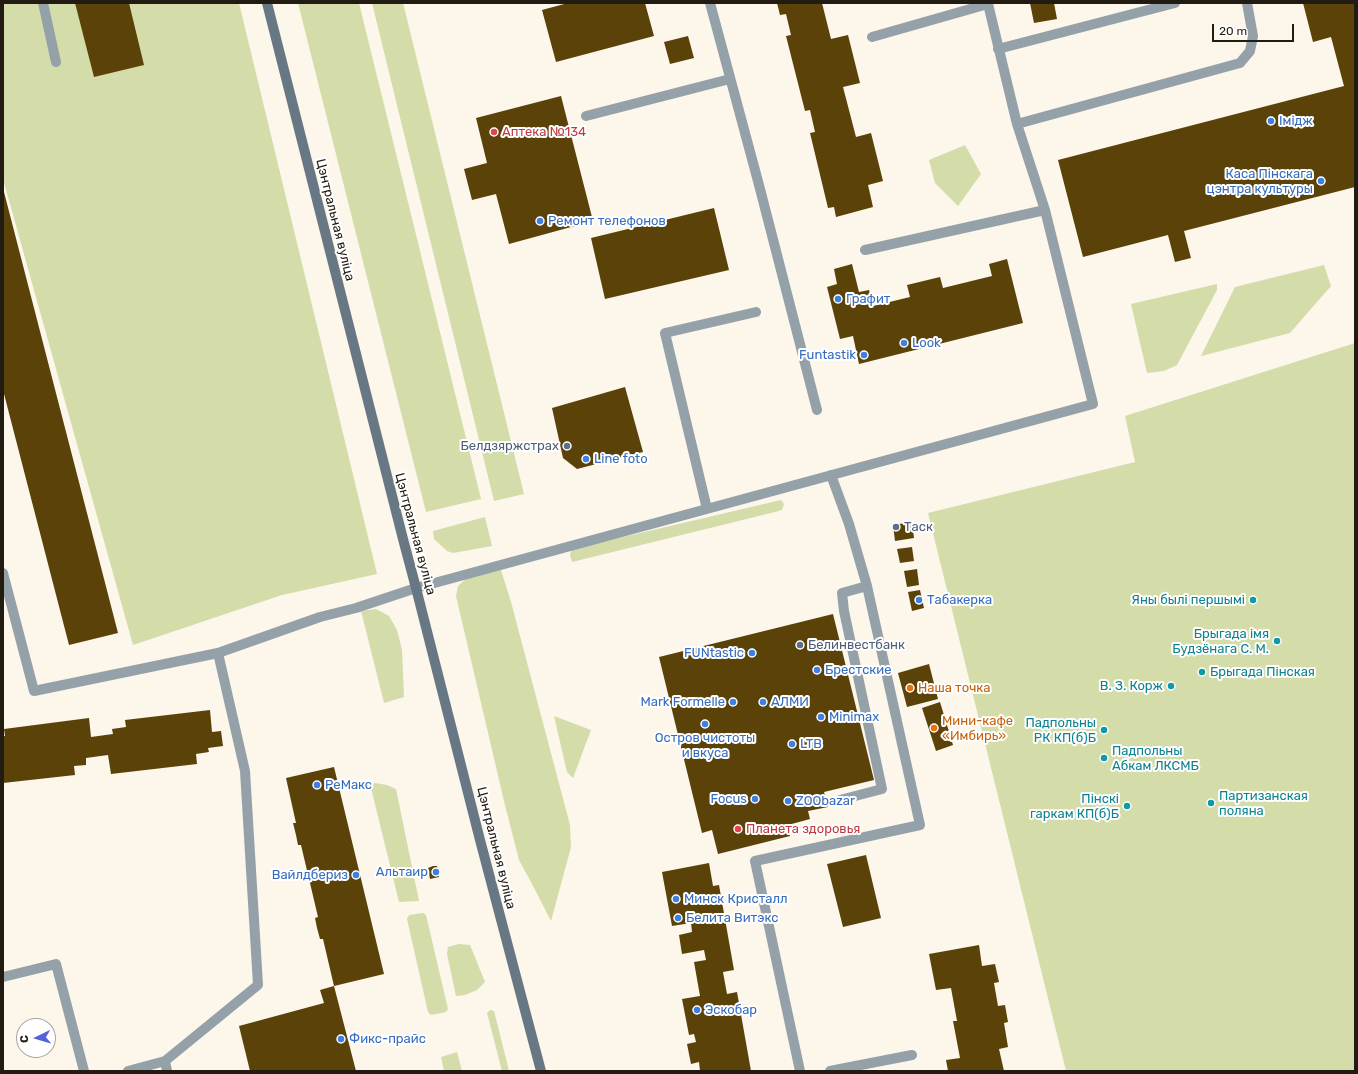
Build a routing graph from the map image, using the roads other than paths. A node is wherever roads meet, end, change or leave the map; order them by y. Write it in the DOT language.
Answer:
graph roads {
  1 [pos="43,3"];
  2 [pos="267,3"];
  3 [pos="710,3"];
  4 [pos="1175,3"];
  5 [pos="1247,3"];
  6 [pos="872,37"];
  7 [pos="998,49"];
  8 [pos="56,62"];
  9 [pos="730,78"];
  10 [pos="586,116"];
  11 [pos="1017,124"];
  12 [pos="1045,210"];
  13 [pos="865,250"];
  14 [pos="756,312"];
  15 [pos="816,410"];
  16 [pos="831,475"];
  17 [pos="707,509"];
  18 [pos="3,573"];
  19 [pos="867,586"];
  20 [pos="416,588"];
  21 [pos="218,653"];
  22 [pos="840,800"];
  23 [pos="3,977"];
  24 [pos="912,1055"];
  25 [pos="166,1066"];
  26 [pos="84,1071"];
  27 [pos="128,1071"];
  28 [pos="541,1071"];
  29 [pos="800,1071"];
  30 [pos="830,1071"];
  1 -- 8 [label="lane"];
  2 -- 20 [label="main road, Цэнтральная вуліца"];
  3 -- 9 [label="lane"];
  4 -- 7 [label="lane"];
  5 -- 11 [label="lane"];
  6 -- 7 [label="lane"];
  7 -- 11 [label="lane"];
  9 -- 10 [label="lane"];
  9 -- 15 [label="lane"];
  11 -- 12 [label="lane"];
  12 -- 13 [label="lane"];
  12 -- 16 [label="lane"];
  14 -- 17 [label="lane"];
  16 -- 17 [label="lane"];
  16 -- 19 [label="lane"];
  17 -- 20 [label="lane"];
  18 -- 21 [label="lane"];
  19 -- 22 [label="lane"];
  19 -- 29 [label="lane"];
  20 -- 21 [label="lane"];
  20 -- 28 [label="main road, Цэнтральная вуліца"];
  21 -- 25 [label="lane"];
  23 -- 26 [label="lane"];
  24 -- 30 [label="lane"];
  25 -- 27 [label="lane"];
}
